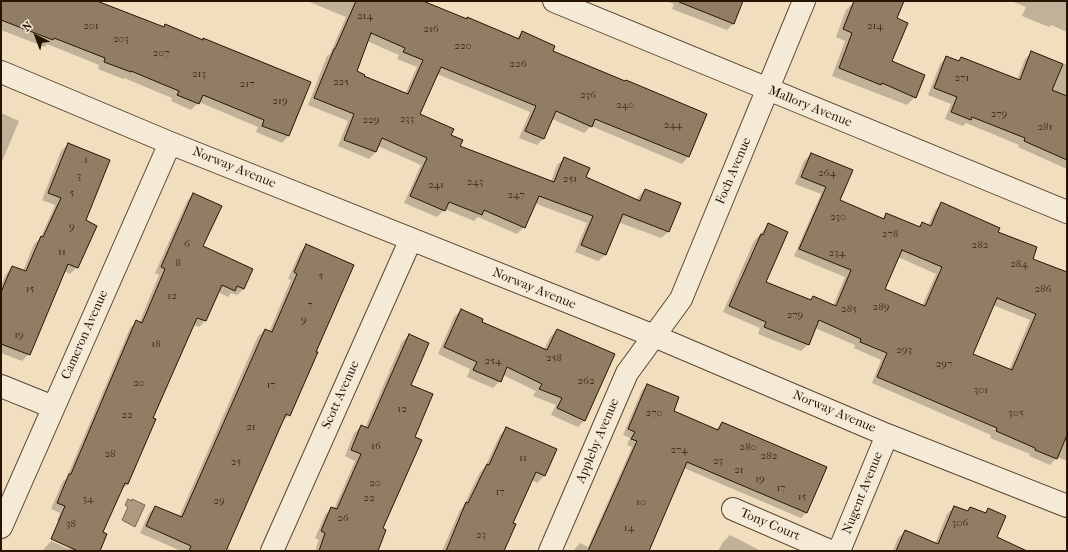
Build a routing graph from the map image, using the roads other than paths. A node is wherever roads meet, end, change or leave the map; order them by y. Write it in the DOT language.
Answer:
graph roads {
  1 [pos="554,1"];
  2 [pos="804,1"];
  3 [pos="1,72"];
  4 [pos="768,89"];
  5 [pos="170,143"];
  6 [pos="1067,212"];
  7 [pos="411,239"];
  8 [pos="654,336"];
  9 [pos="1,386"];
  10 [pos="53,407"];
  11 [pos="887,435"];
  12 [pos="1067,506"];
  13 [pos="733,509"];
  14 [pos="1,527"];
  15 [pos="272,551"];
  16 [pos="550,551"];
  17 [pos="830,551"];
  18 [pos="839,551"];
  1 -- 4 [label="street, Mallory Avenue"];
  2 -- 4 [label="street, Foch Avenue"];
  3 -- 5 [label="street, Norway Avenue"];
  4 -- 6 [label="street, Mallory Avenue"];
  4 -- 8 [label="street, Foch Avenue"];
  5 -- 7 [label="street, Norway Avenue"];
  5 -- 10 [label="street, Cameron Avenue"];
  7 -- 8 [label="street, Norway Avenue"];
  7 -- 15 [label="street, Scott Avenue"];
  8 -- 11 [label="street, Norway Avenue"];
  8 -- 16 [label="street, Appleby Avenue"];
  9 -- 10 [label="street"];
  10 -- 14 [label="street, Cameron Avenue"];
  11 -- 12 [label="street, Norway Avenue"];
  11 -- 18 [label="street, Nugent Avenue"];
  13 -- 17 [label="street, Tony Court"];
}
